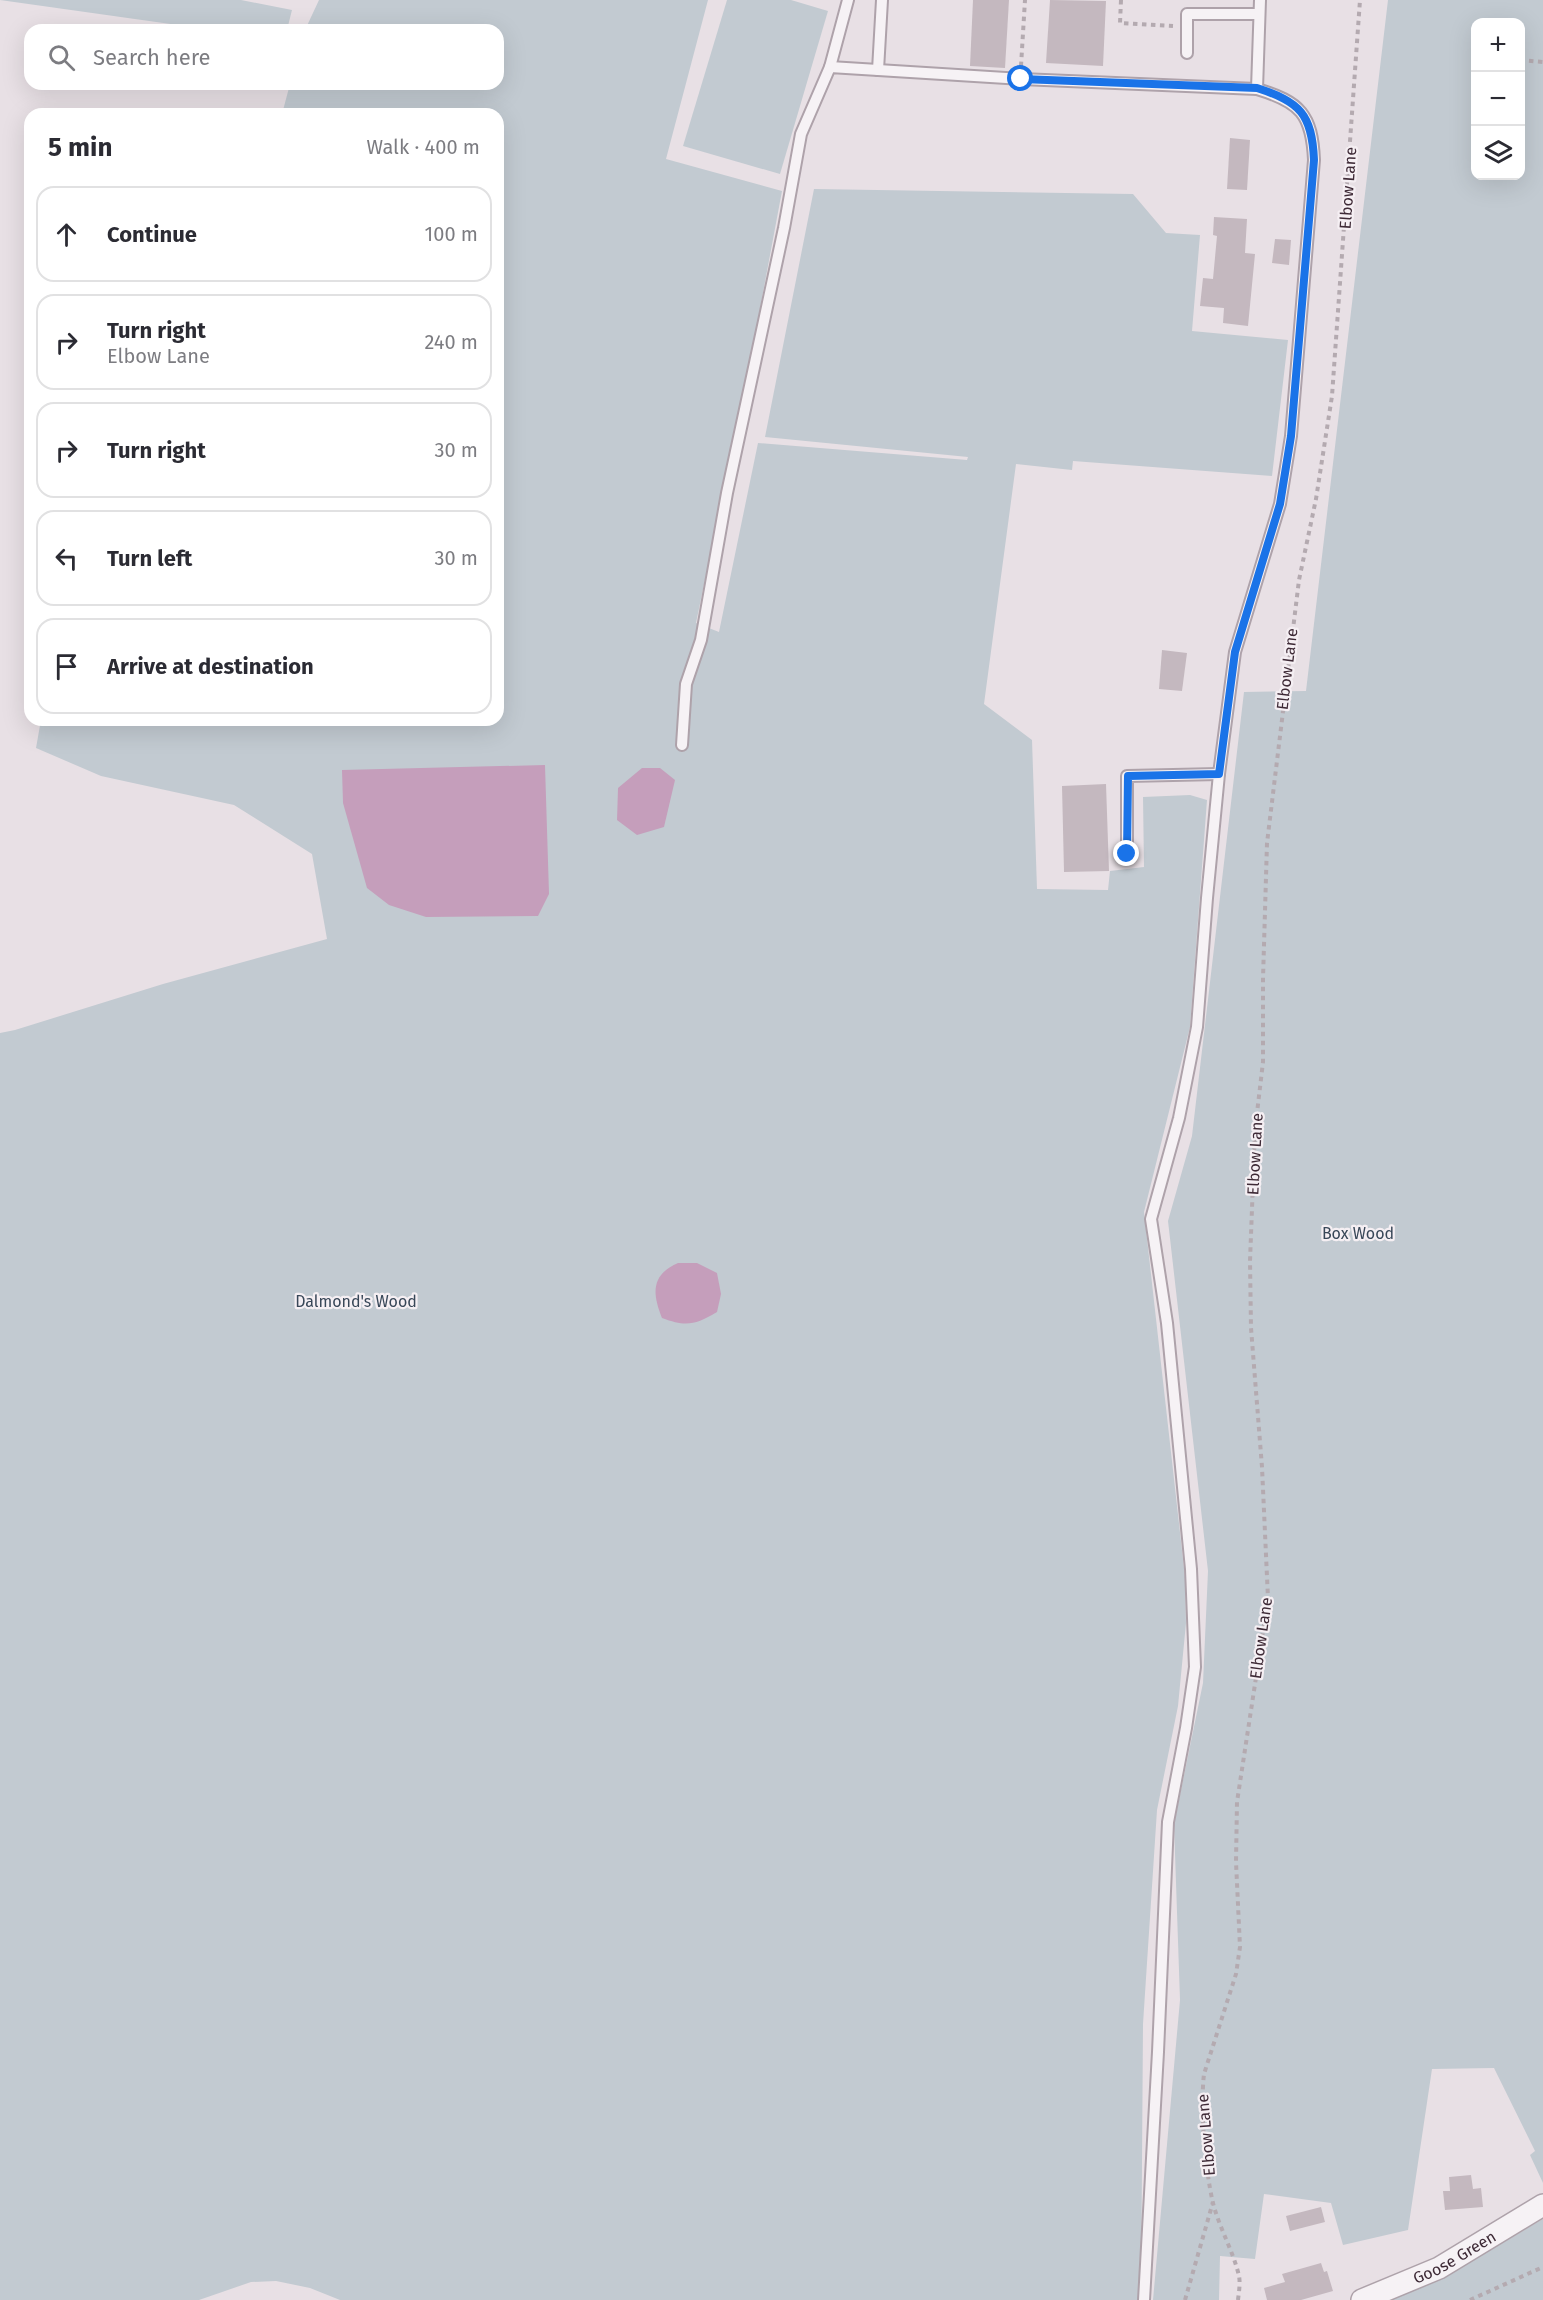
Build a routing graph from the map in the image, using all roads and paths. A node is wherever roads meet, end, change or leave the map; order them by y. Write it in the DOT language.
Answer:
graph roads {
  1 [pos="848,0"];
  2 [pos="882,0"];
  3 [pos="1025,0"];
  4 [pos="1121,0"];
  5 [pos="1260,0"];
  6 [pos="1360,0"];
  7 [pos="1259,14"];
  8 [pos="1187,27"];
  9 [pos="1187,53"];
  10 [pos="1525,60"];
  11 [pos="1543,62"];
  12 [pos="830,67"];
  13 [pos="878,70"];
  14 [pos="1021,79"];
  15 [pos="1257,88"];
  16 [pos="682,746"];
  17 [pos="1219,774"];
  18 [pos="1127,854"];
  19 [pos="1213,2202"];
  20 [pos="1543,2205"];
  21 [pos="1543,2267"];
  22 [pos="1144,2300"];
  23 [pos="1185,2300"];
  24 [pos="1238,2300"];
  25 [pos="1362,2300"];
  26 [pos="1470,2300"];
  1 -- 12 [label="lane"];
  2 -- 13 [label="lane"];
  3 -- 14 [label="path"];
  4 -- 8 [label="path"];
  5 -- 7 [label="lane"];
  6 -- 19 [label="path, Elbow Lane"];
  7 -- 8 [label="lane"];
  7 -- 15 [label="lane"];
  8 -- 9 [label="lane"];
  10 -- 11 [label="path"];
  12 -- 13 [label="lane"];
  12 -- 16 [label="lane"];
  13 -- 14 [label="lane"];
  14 -- 15 [label="lane"];
  15 -- 17 [label="lane"];
  17 -- 18 [label="lane"];
  17 -- 22 [label="lane"];
  19 -- 23 [label="path"];
  19 -- 24 [label="path, Elbow Lane"];
  20 -- 25 [label="street, Goose Green"];
  21 -- 26 [label="path"];
}
